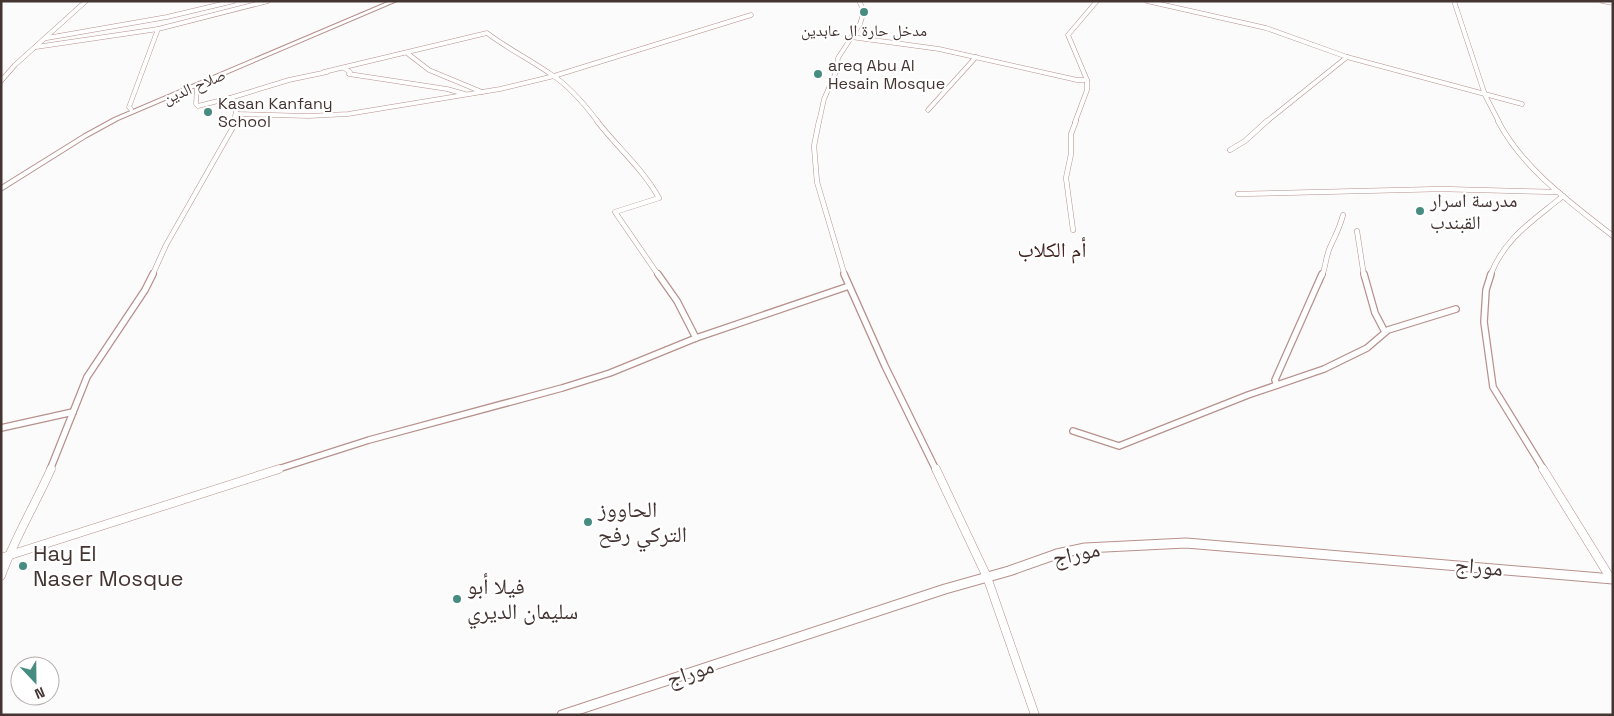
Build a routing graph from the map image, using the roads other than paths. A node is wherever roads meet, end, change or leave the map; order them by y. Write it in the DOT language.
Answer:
graph roads {
  1 [pos="86,1"];
  2 [pos="234,1"];
  3 [pos="268,1"];
  4 [pos="388,1"];
  5 [pos="395,1"];
  6 [pos="859,1"];
  7 [pos="1097,1"];
  8 [pos="1147,1"];
  9 [pos="1454,1"];
  10 [pos="1602,1"];
  11 [pos="1613,3"];
  12 [pos="751,15"];
  13 [pos="158,29"];
  14 [pos="851,37"];
  15 [pos="47,38"];
  16 [pos="301,39"];
  17 [pos="36,47"];
  18 [pos="407,53"];
  19 [pos="976,57"];
  20 [pos="1347,57"];
  21 [pos="344,68"];
  22 [pos="554,76"];
  23 [pos="1087,80"];
  24 [pos="1,81"];
  25 [pos="197,86"];
  26 [pos="482,92"];
  27 [pos="468,95"];
  28 [pos="1485,95"];
  29 [pos="230,98"];
  30 [pos="1522,104"];
  31 [pos="131,109"];
  32 [pos="928,110"];
  33 [pos="236,114"];
  34 [pos="1230,150"];
  35 [pos="1,184"];
  36 [pos="1,189"];
  37 [pos="1238,194"];
  38 [pos="1561,194"];
  39 [pos="1344,215"];
  40 [pos="1073,230"];
  41 [pos="1356,231"];
  42 [pos="1613,236"];
  43 [pos="849,286"];
  44 [pos="1456,309"];
  45 [pos="1385,332"];
  46 [pos="696,338"];
  47 [pos="1277,385"];
  48 [pos="73,412"];
  49 [pos="1,428"];
  50 [pos="1073,431"];
  51 [pos="8,556"];
  52 [pos="1,558"];
  53 [pos="1,576"];
  54 [pos="987,577"];
  55 [pos="1612,579"];
  56 [pos="562,715"];
  57 [pos="1035,715"];
  1 -- 15 [label="street"];
  2 -- 15 [label="street"];
  3 -- 13 [label="street"];
  4 -- 16 [label="highway, صلاح الدين"];
  5 -- 16 [label="highway, صلاح الدين"];
  6 -- 14 [label="street"];
  7 -- 23 [label="street"];
  8 -- 20 [label="street"];
  9 -- 28 [label="street"];
  10 -- 11 [label="street"];
  12 -- 22 [label="street"];
  13 -- 17 [label="street"];
  13 -- 31 [label="street"];
  14 -- 19 [label="street"];
  14 -- 43 [label="street"];
  15 -- 17 [label="street"];
  16 -- 31 [label="highway, صلاح الدين"];
  16 -- 36 [label="highway, صلاح الدين"];
  17 -- 24 [label="street"];
  18 -- 21 [label="street"];
  18 -- 22 [label="street"];
  18 -- 26 [label="street"];
  19 -- 23 [label="street"];
  19 -- 32 [label="street"];
  20 -- 28 [label="street"];
  20 -- 34 [label="street"];
  21 -- 27 [label="street"];
  21 -- 29 [label="street"];
  22 -- 26 [label="street"];
  22 -- 46 [label="street"];
  23 -- 40 [label="street"];
  25 -- 29 [label="street"];
  26 -- 27 [label="street"];
  27 -- 33 [label="street"];
  28 -- 30 [label="street"];
  28 -- 38 [label="street"];
  29 -- 33 [label="street"];
  31 -- 35 [label="highway, صلاح الدين"];
  33 -- 48 [label="street"];
  37 -- 38 [label="street"];
  38 -- 42 [label="street"];
  38 -- 55 [label="street"];
  39 -- 47 [label="street"];
  41 -- 45 [label="street"];
  43 -- 46 [label="street"];
  43 -- 54 [label="street"];
  44 -- 45 [label="street"];
  45 -- 47 [label="street"];
  46 -- 51 [label="street"];
  47 -- 50 [label="street"];
  48 -- 49 [label="street"];
  48 -- 51 [label="street"];
  51 -- 52 [label="street"];
  51 -- 53 [label="street"];
  54 -- 55 [label="main road, موراج"];
  54 -- 56 [label="main road, موراج"];
  54 -- 57 [label="street"];
}
